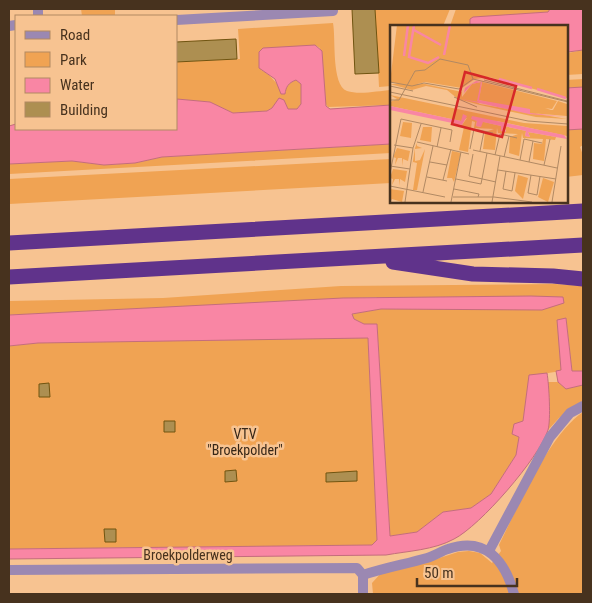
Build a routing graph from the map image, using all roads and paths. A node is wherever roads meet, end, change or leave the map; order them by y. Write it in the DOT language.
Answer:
graph roads {
  1 [pos="333,9"];
  2 [pos="218,13"];
  3 [pos="178,20"];
  4 [pos="583,210"];
  5 [pos="9,243"];
  6 [pos="583,245"];
  7 [pos="364,257"];
  8 [pos="9,277"];
  9 [pos="583,279"];
  10 [pos="583,406"];
  11 [pos="489,551"];
  12 [pos="9,570"];
  13 [pos="363,575"];
  14 [pos="363,594"];
  15 [pos="514,594"];
  1 -- 2 [label="street"];
  2 -- 3 [label="street"];
  4 -- 5 [label="highway"];
  6 -- 7 [label="highway"];
  7 -- 8 [label="highway"];
  7 -- 9 [label="highway"];
  10 -- 11 [label="street"];
  11 -- 13 [label="street"];
  11 -- 15 [label="street"];
  12 -- 13 [label="street, Broekpolderweg"];
  13 -- 14 [label="street"];
}
